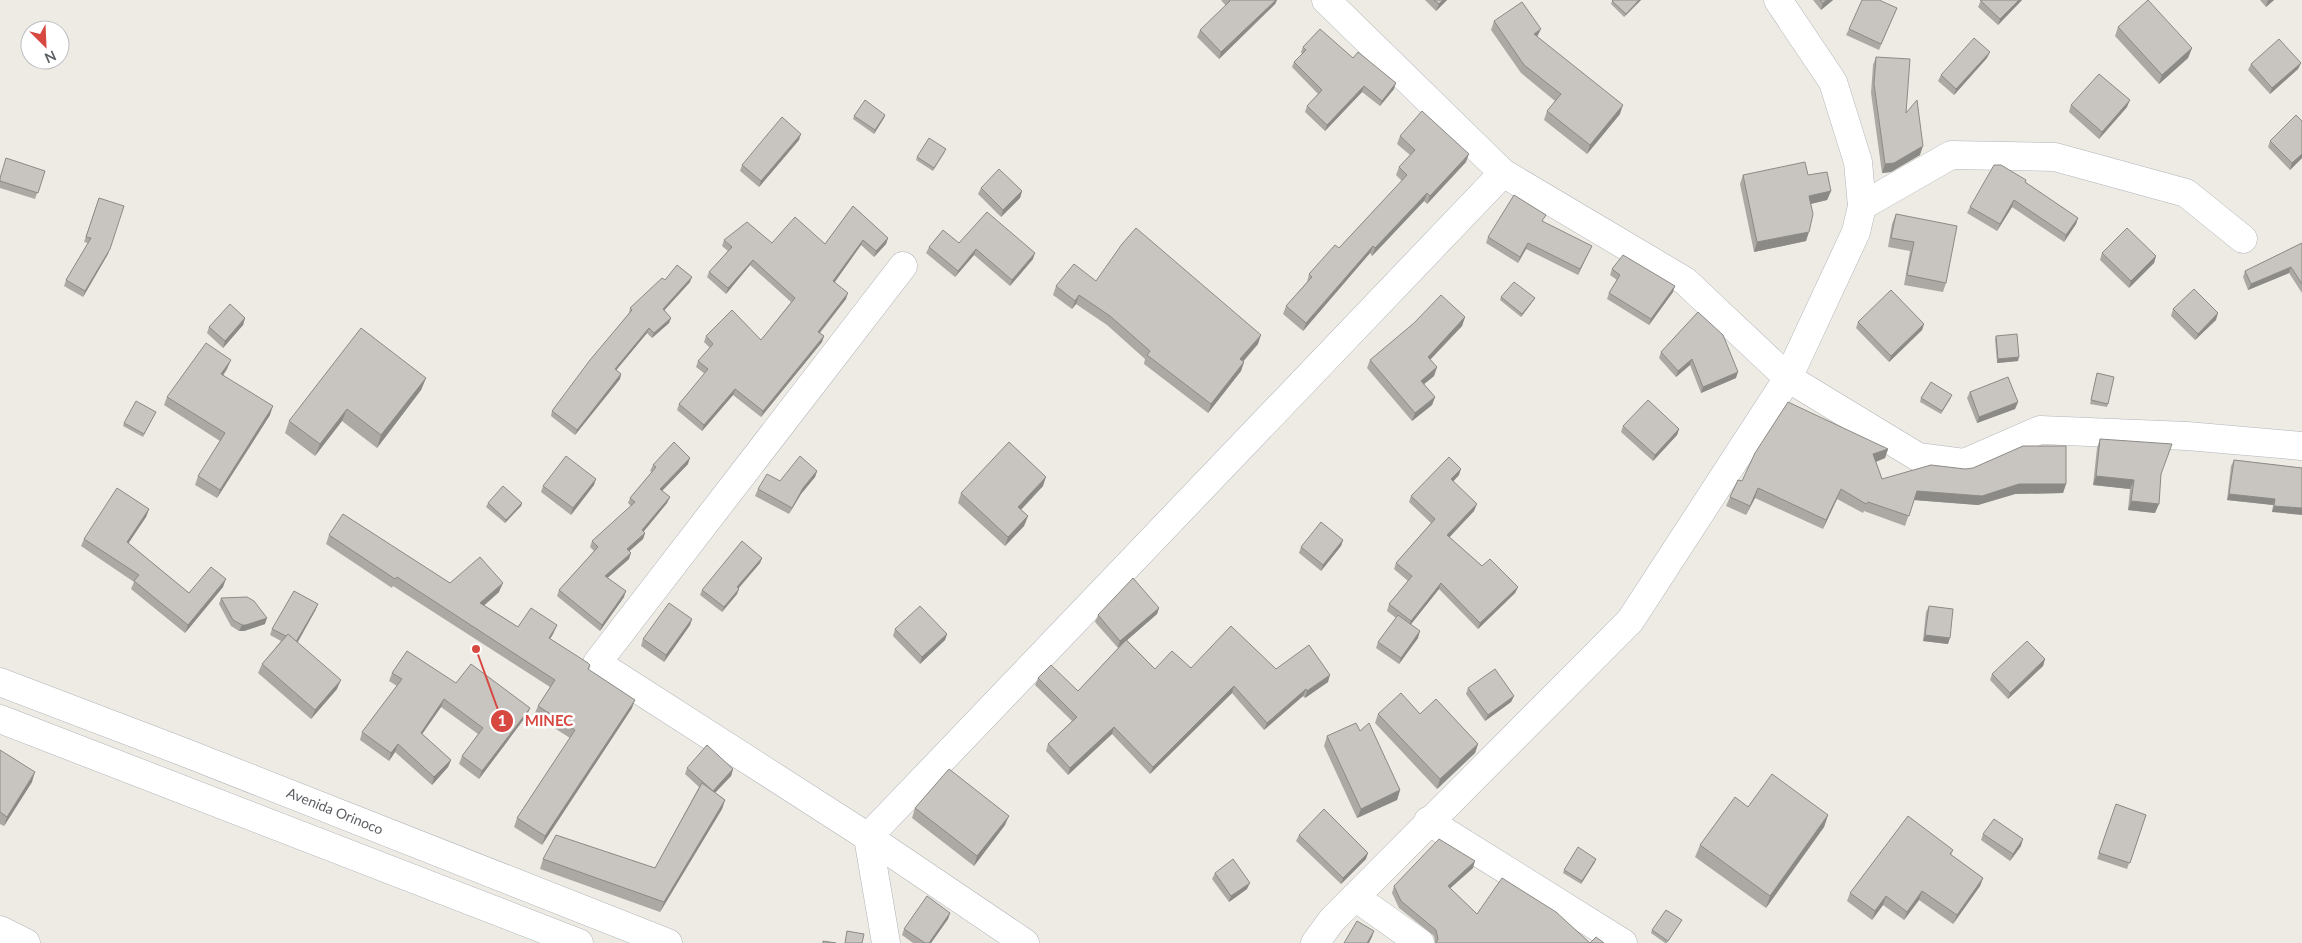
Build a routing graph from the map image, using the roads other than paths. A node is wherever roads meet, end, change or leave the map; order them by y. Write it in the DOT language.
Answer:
graph roads {
  1 [pos="1326,0"];
  2 [pos="1778,0"];
  3 [pos="1503,173"];
  4 [pos="1862,206"];
  5 [pos="2244,239"];
  6 [pos="903,266"];
  7 [pos="1788,378"];
  8 [pos="2302,446"];
  9 [pos="0,682"];
  10 [pos="0,719"];
  11 [pos="1428,821"];
  12 [pos="868,837"];
  13 [pos="1355,897"];
  14 [pos="0,930"];
  15 [pos="26,943"];
  16 [pos="579,943"];
  17 [pos="668,943"];
  18 [pos="886,943"];
  19 [pos="1025,943"];
  20 [pos="1315,943"];
  21 [pos="1420,943"];
  22 [pos="1623,943"];
  1 -- 3 [label="street"];
  2 -- 4 [label="street"];
  3 -- 7 [label="street"];
  3 -- 12 [label="street"];
  4 -- 5 [label="street"];
  4 -- 7 [label="street"];
  6 -- 12 [label="street"];
  7 -- 8 [label="street"];
  7 -- 11 [label="street"];
  9 -- 17 [label="street, Avenida Orinoco"];
  10 -- 16 [label="street"];
  11 -- 13 [label="street"];
  11 -- 22 [label="street"];
  12 -- 18 [label="street"];
  12 -- 19 [label="street"];
  13 -- 20 [label="street"];
  13 -- 21 [label="street"];
  14 -- 15 [label="street"];
}
